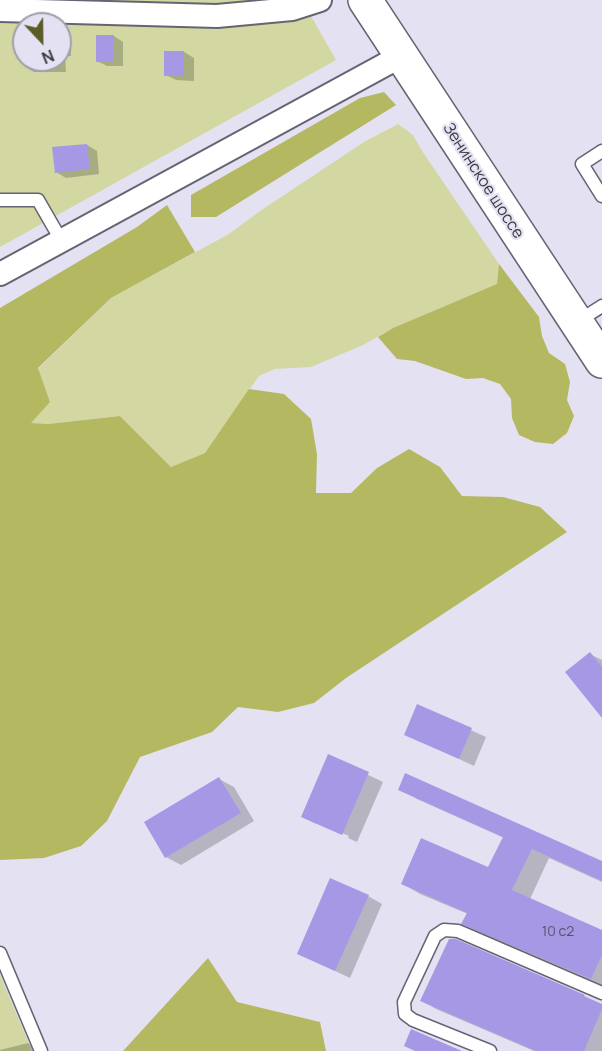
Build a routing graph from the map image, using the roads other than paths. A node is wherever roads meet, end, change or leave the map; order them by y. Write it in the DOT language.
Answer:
graph roads {
  1 [pos="320,0"];
  2 [pos="365,0"];
  3 [pos="290,4"];
  4 [pos="0,10"];
  5 [pos="401,56"];
  6 [pos="602,151"];
  7 [pos="602,196"];
  8 [pos="0,200"];
  9 [pos="61,240"];
  10 [pos="0,274"];
  11 [pos="589,314"];
  12 [pos="602,361"];
  13 [pos="0,953"];
  14 [pos="602,993"];
  15 [pos="41,1051"];
  16 [pos="490,1051"];
  1 -- 3 [label="street"];
  2 -- 5 [label="main road, Зенинское шоссе"];
  3 -- 4 [label="street"];
  5 -- 9 [label="street"];
  5 -- 11 [label="main road, Зенинское шоссе"];
  6 -- 7 [label="lane"];
  8 -- 9 [label="lane"];
  9 -- 10 [label="street"];
  11 -- 12 [label="main road, Зенинское шоссе"];
  13 -- 15 [label="lane"];
  14 -- 16 [label="lane"];
}
